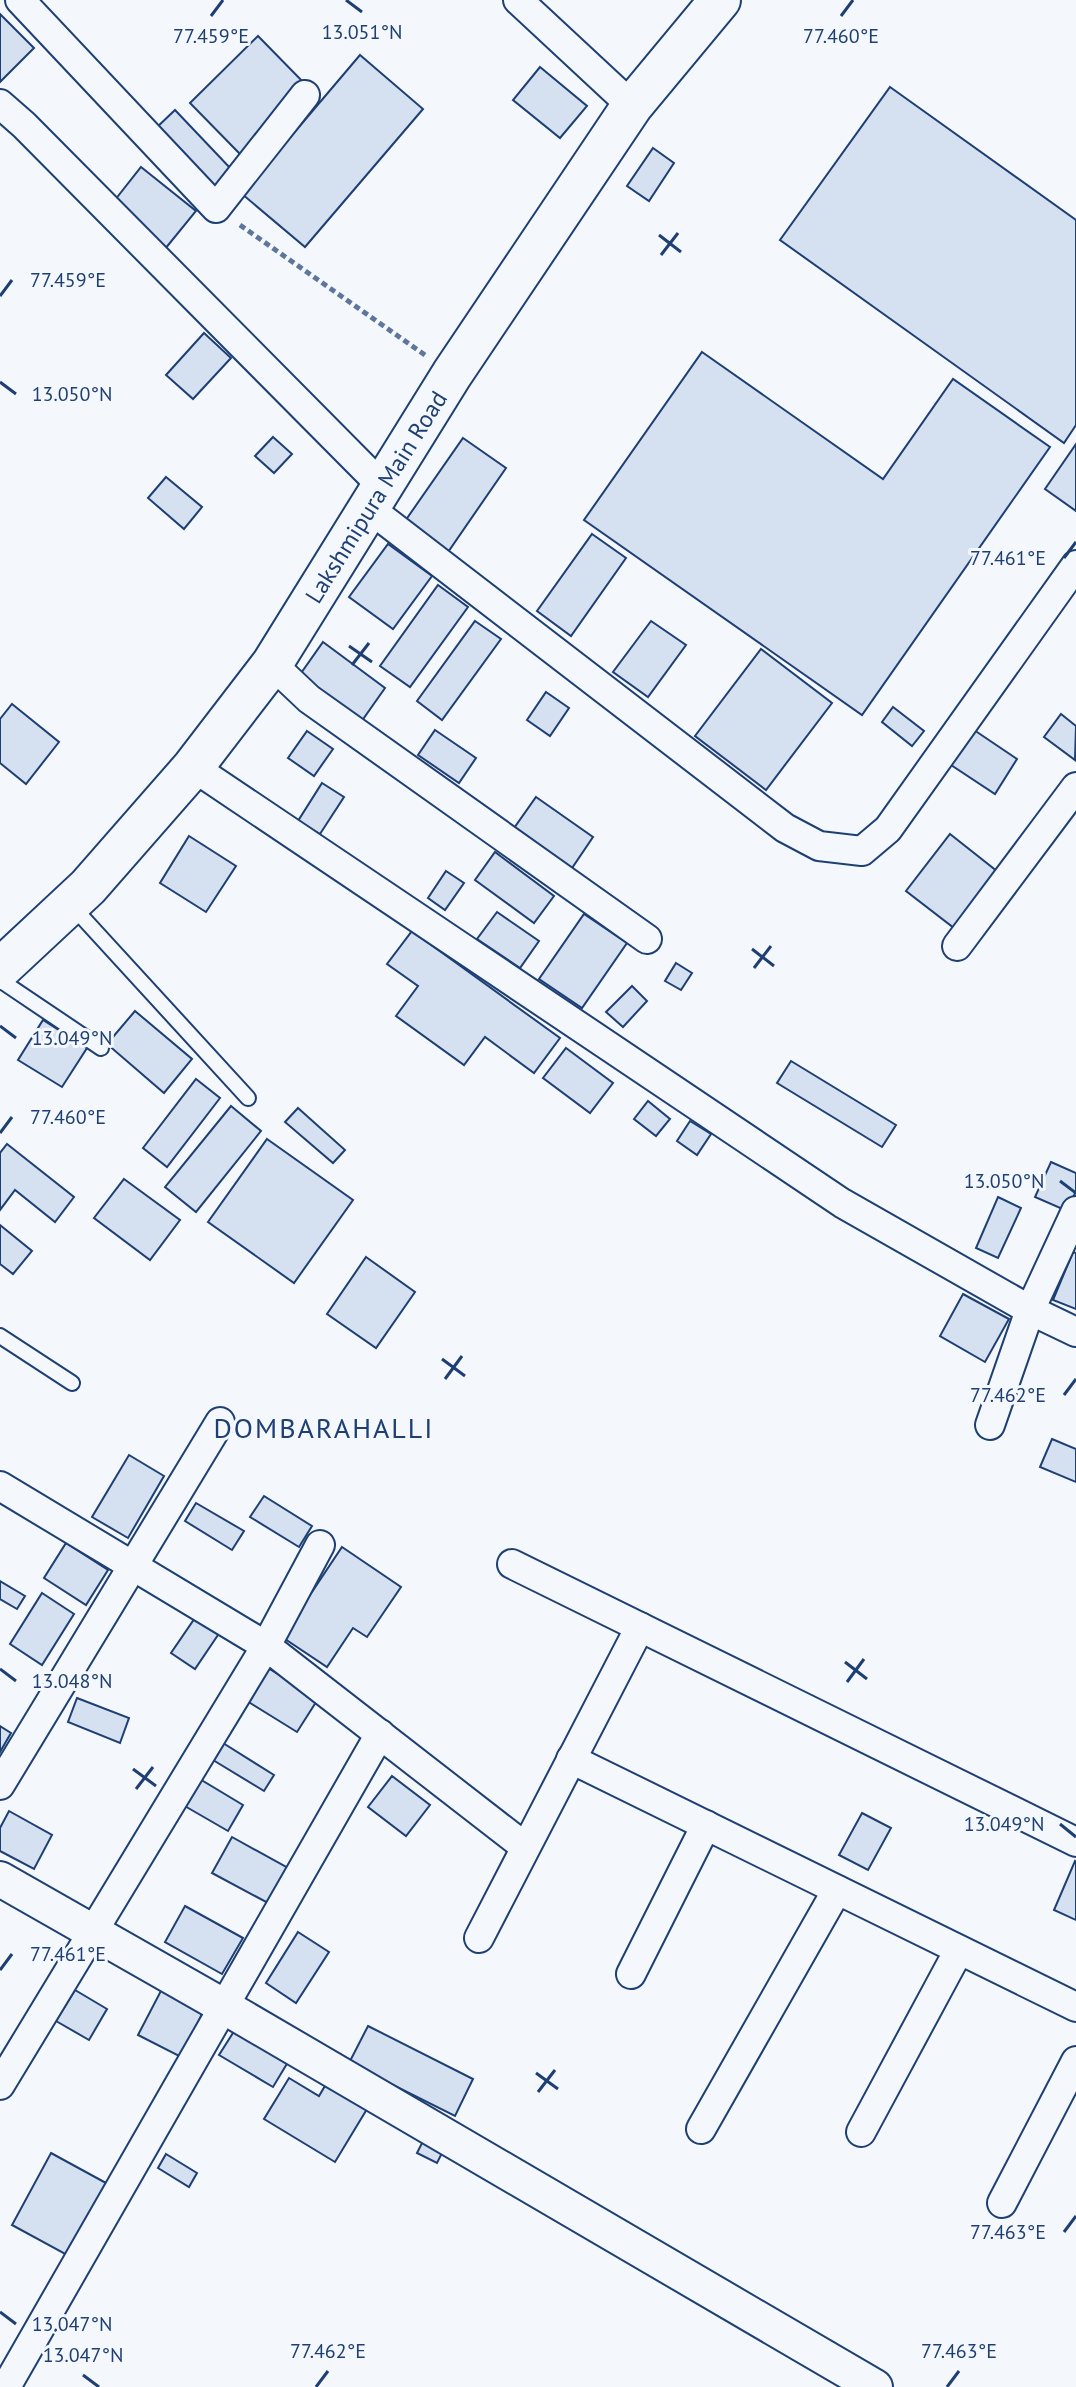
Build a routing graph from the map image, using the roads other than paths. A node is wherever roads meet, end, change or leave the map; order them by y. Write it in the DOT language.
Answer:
graph roads {
  1 [pos="20,0"];
  2 [pos="518,0"];
  3 [pos="720,0"];
  4 [pos="305,95"];
  5 [pos="0,104"];
  6 [pos="632,106"];
  7 [pos="376,498"];
  8 [pos="1076,565"];
  9 [pos="272,664"];
  10 [pos="193,767"];
  11 [pos="1076,787"];
  12 [pos="70,903"];
  13 [pos="647,939"];
  14 [pos="957,946"];
  15 [pos="0,969"];
  16 [pos="0,980"];
  17 [pos="101,1048"];
  18 [pos="248,1098"];
  19 [pos="1076,1211"];
  20 [pos="1030,1310"];
  21 [pos="1076,1332"];
  22 [pos="0,1336"];
  23 [pos="72,1383"];
  24 [pos="220,1422"];
  25 [pos="990,1425"];
  26 [pos="1,1488"];
  27 [pos="320,1545"];
  28 [pos="512,1564"];
  29 [pos="135,1567"];
  30 [pos="640,1627"];
  31 [pos="266,1646"];
  32 [pos="380,1734"];
  33 [pos="571,1759"];
  34 [pos="0,1785"];
  35 [pos="706,1825"];
  36 [pos="1076,1842"];
  37 [pos="525,1847"];
  38 [pos="0,1879"];
  39 [pos="837,1890"];
  40 [pos="93,1931"];
  41 [pos="479,1938"];
  42 [pos="959,1950"];
  43 [pos="631,1974"];
  44 [pos="223,2006"];
  45 [pos="1076,2007"];
  46 [pos="8,2052"];
  47 [pos="1076,2061"];
  48 [pos="0,2085"];
  49 [pos="701,2129"];
  50 [pos="861,2132"];
  51 [pos="1002,2203"];
  52 [pos="6,2387"];
  53 [pos="875,2387"];
  1 -- 4 [label="street"];
  2 -- 6 [label="street"];
  3 -- 6 [label="main road, Lakshmipura Main Road"];
  5 -- 7 [label="street"];
  6 -- 7 [label="main road, Lakshmipura Main Road"];
  7 -- 8 [label="street"];
  7 -- 9 [label="main road, Lakshmipura Main Road"];
  9 -- 10 [label="main road, Lakshmipura Main Road"];
  9 -- 13 [label="street"];
  10 -- 12 [label="main road, Lakshmipura Main Road"];
  10 -- 20 [label="street"];
  11 -- 14 [label="street"];
  12 -- 15 [label="main road, Lakshmipura Main Road"];
  12 -- 18 [label="lane"];
  16 -- 17 [label="lane"];
  19 -- 20 [label="street"];
  20 -- 21 [label="street"];
  20 -- 25 [label="street"];
  22 -- 23 [label="lane"];
  24 -- 29 [label="street"];
  26 -- 29 [label="street"];
  27 -- 31 [label="street"];
  28 -- 30 [label="street"];
  29 -- 31 [label="street"];
  29 -- 34 [label="street"];
  30 -- 33 [label="street"];
  30 -- 36 [label="street"];
  31 -- 32 [label="street"];
  31 -- 40 [label="street"];
  32 -- 37 [label="street"];
  32 -- 44 [label="street"];
  33 -- 35 [label="street"];
  33 -- 37 [label="street"];
  35 -- 39 [label="street"];
  35 -- 43 [label="street"];
  37 -- 41 [label="street"];
  38 -- 40 [label="street"];
  39 -- 42 [label="street"];
  39 -- 49 [label="street"];
  40 -- 44 [label="street"];
  40 -- 46 [label="street"];
  42 -- 45 [label="street"];
  42 -- 50 [label="street"];
  44 -- 52 [label="street"];
  44 -- 53 [label="street"];
  46 -- 48 [label="street"];
  47 -- 51 [label="street"];
}
